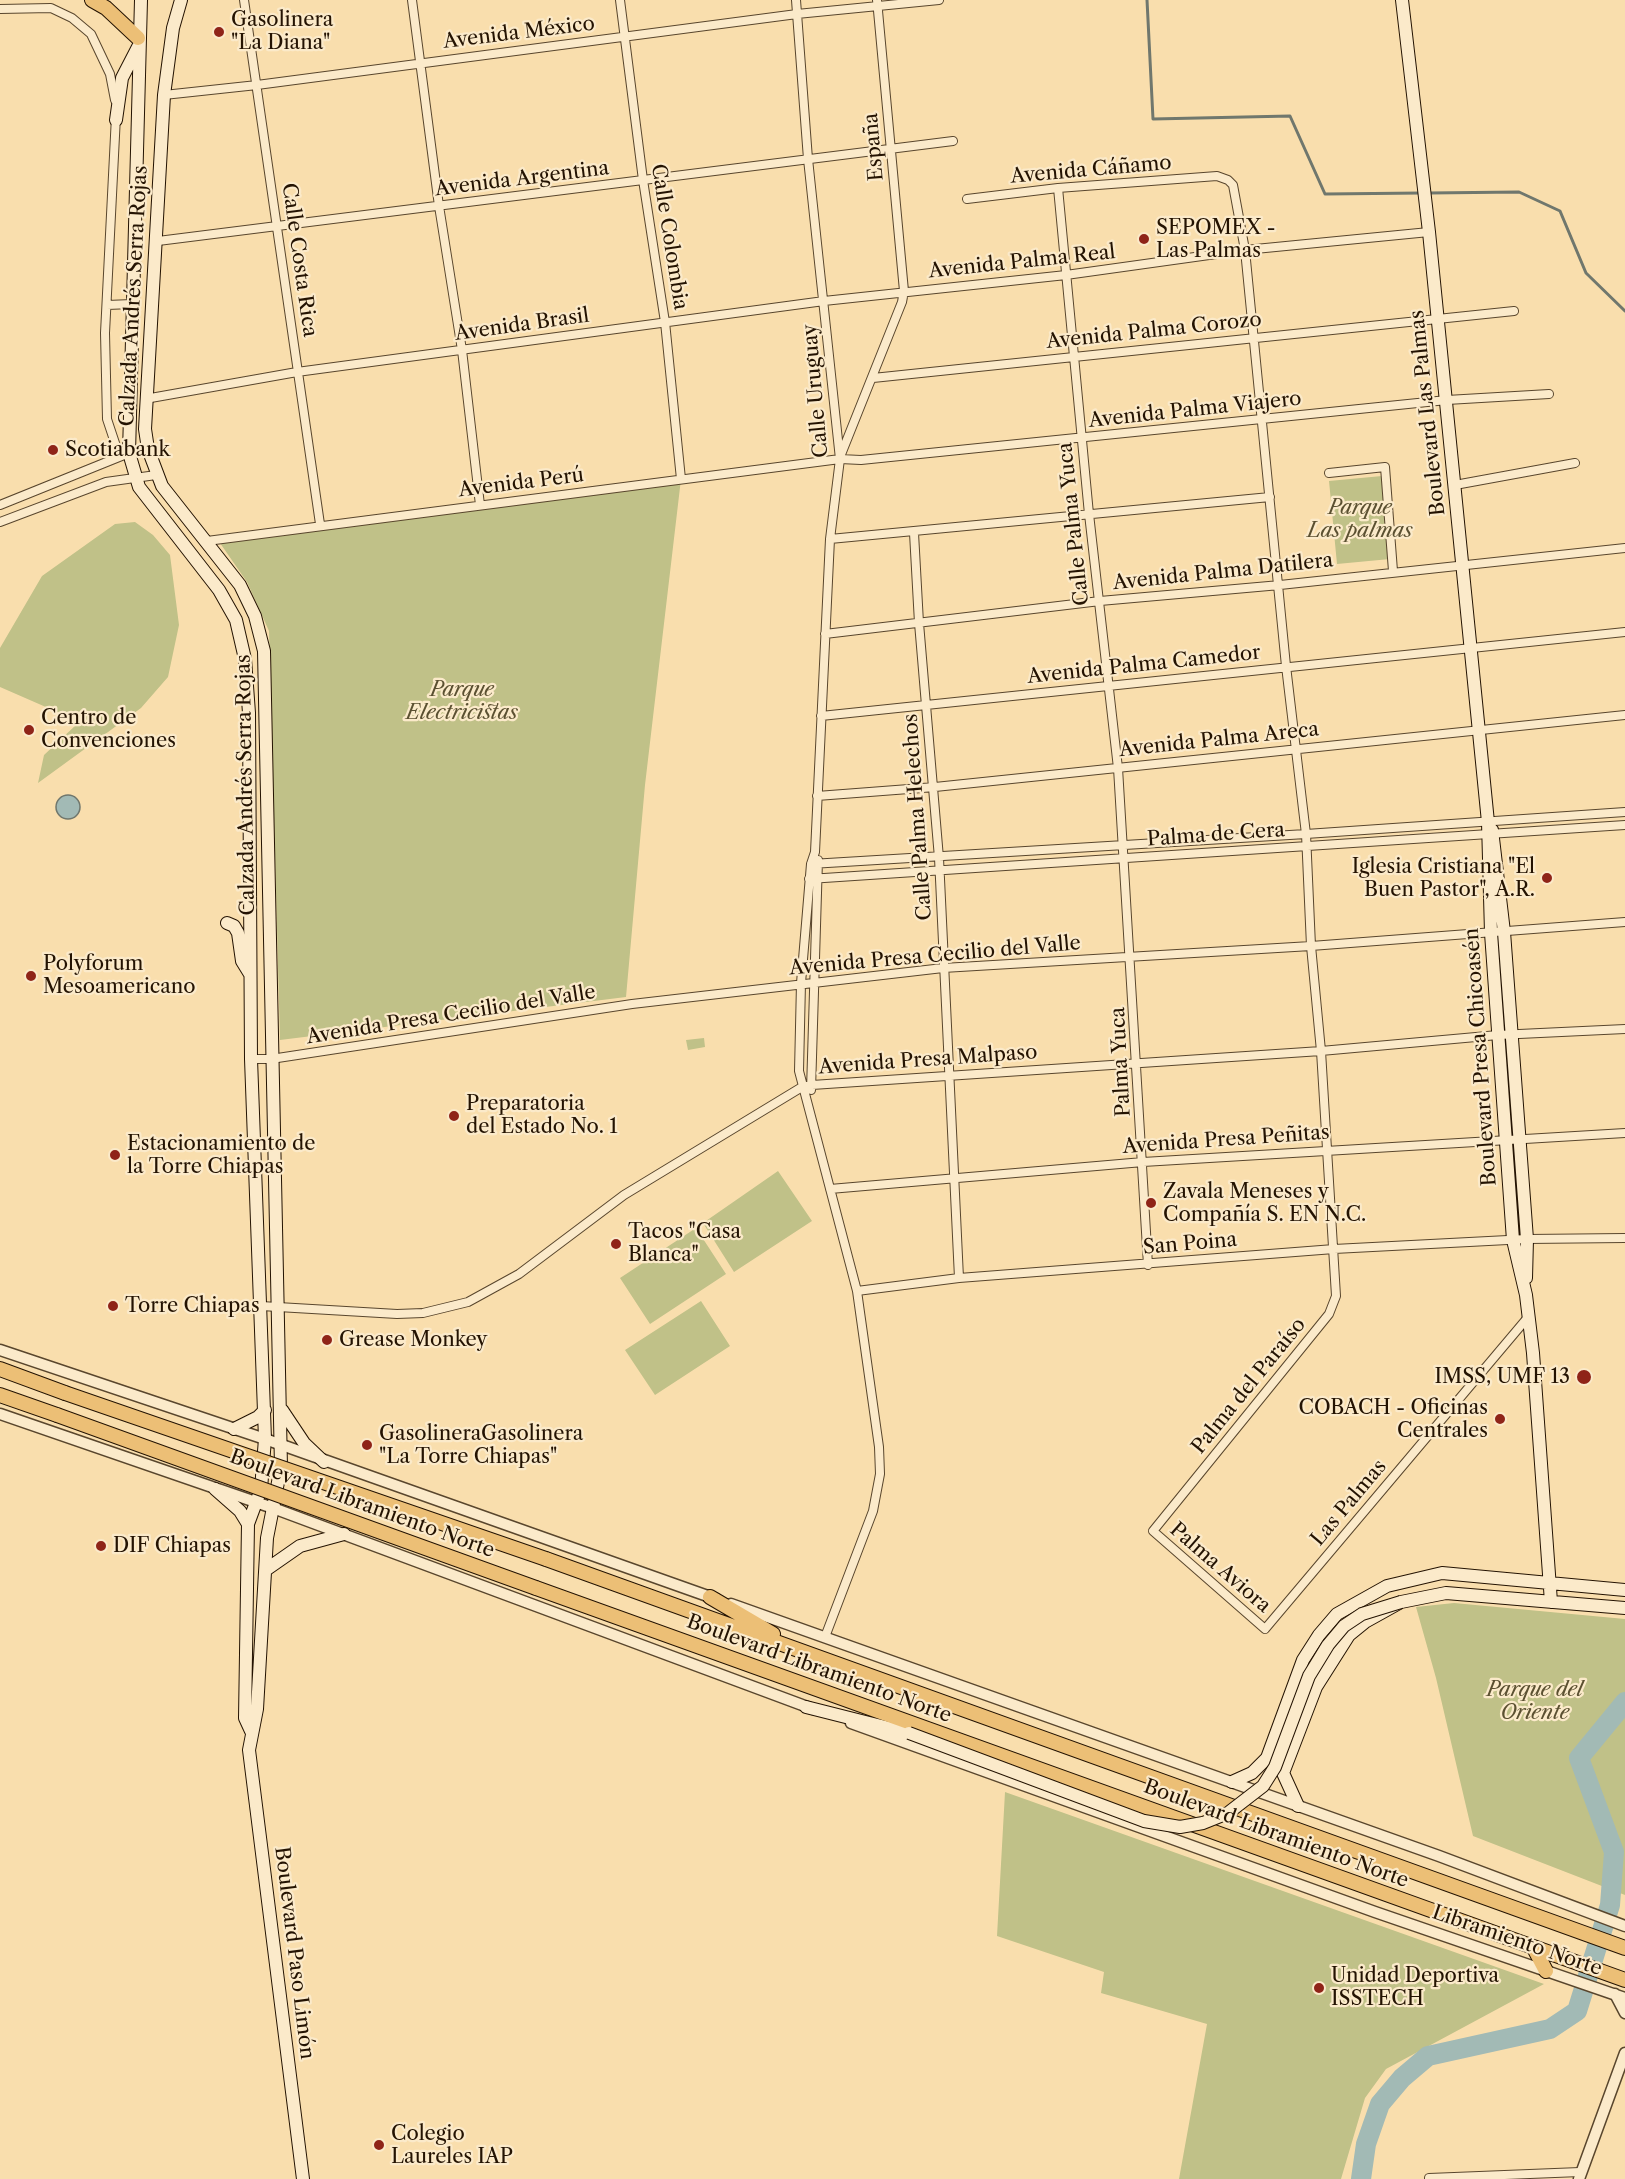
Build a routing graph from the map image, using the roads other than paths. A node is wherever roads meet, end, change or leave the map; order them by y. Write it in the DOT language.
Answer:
graph roads {
  1 [pos="92,0"];
  2 [pos="141,0"];
  3 [pos="181,0"];
  4 [pos="244,0"];
  5 [pos="412,0"];
  6 [pos="620,0"];
  7 [pos="796,0"];
  8 [pos="939,0"];
  9 [pos="1402,0"];
  10 [pos="877,2"];
  11 [pos="0,9"];
  12 [pos="797,14"];
  13 [pos="624,36"];
  14 [pos="138,42"];
  15 [pos="421,62"];
  16 [pos="257,85"];
  17 [pos="164,95"];
  18 [pos="116,120"];
  19 [pos="953,141"];
  20 [pos="891,149"];
  21 [pos="808,159"];
  22 [pos="1217,176"];
  23 [pos="643,180"];
  24 [pos="1058,188"];
  25 [pos="967,199"];
  26 [pos="439,206"];
  27 [pos="278,227"];
  28 [pos="1430,232"];
  29 [pos="158,241"];
  30 [pos="1245,250"];
  31 [pos="1065,274"];
  32 [pos="904,291"];
  33 [pos="824,301"];
  34 [pos="132,304"];
  35 [pos="153,304"];
  36 [pos="107,305"];
  37 [pos="1514,311"];
  38 [pos="1438,320"];
  39 [pos="665,322"];
  40 [pos="1254,338"];
  41 [pos="462,350"];
  42 [pos="1072,356"];
  43 [pos="297,372"];
  44 [pos="873,378"];
  45 [pos="1549,394"];
  46 [pos="145,399"];
  47 [pos="1447,400"];
  48 [pos="1261,420"];
  49 [pos="1081,438"];
  50 [pos="148,449"];
  51 [pos="129,453"];
  52 [pos="840,459"];
  53 [pos="1575,463"];
  54 [pos="1329,473"];
  55 [pos="156,475"];
  56 [pos="681,479"];
  57 [pos="136,480"];
  58 [pos="1455,485"];
  59 [pos="1270,497"];
  60 [pos="0,505"];
  61 [pos="480,505"];
  62 [pos="1089,514"];
  63 [pos="0,522"];
  64 [pos="320,524"];
  65 [pos="914,533"];
  66 [pos="830,539"];
  67 [pos="207,541"];
  68 [pos="1625,548"];
  69 [pos="1462,564"];
  70 [pos="1393,571"];
  71 [pos="1280,585"];
  72 [pos="1100,601"];
  73 [pos="919,623"];
  74 [pos="1625,632"];
  75 [pos="825,634"];
  76 [pos="1471,647"];
  77 [pos="1286,666"];
  78 [pos="1108,686"];
  79 [pos="928,705"];
  80 [pos="1625,715"];
  81 [pos="821,716"];
  82 [pos="1479,732"];
  83 [pos="1297,748"];
  84 [pos="1118,768"];
  85 [pos="935,787"];
  86 [pos="817,796"];
  87 [pos="1625,812"];
  88 [pos="1625,825"];
  89 [pos="1490,831"];
  90 [pos="1306,834"];
  91 [pos="1123,845"];
  92 [pos="1307,846"];
  93 [pos="1124,857"];
  94 [pos="939,858"];
  95 [pos="815,864"];
  96 [pos="939,871"];
  97 [pos="814,879"];
  98 [pos="1625,922"];
  99 [pos="227,923"];
  100 [pos="1504,932"];
  101 [pos="1491,933"];
  102 [pos="1311,946"];
  103 [pos="1131,957"];
  104 [pos="943,968"];
  105 [pos="250,975"];
  106 [pos="813,982"];
  107 [pos="801,983"];
  108 [pos="1625,1029"];
  109 [pos="1504,1035"];
  110 [pos="1321,1052"];
  111 [pos="251,1059"];
  112 [pos="271,1059"];
  113 [pos="1137,1062"];
  114 [pos="951,1074"];
  115 [pos="812,1085"];
  116 [pos="802,1087"];
  117 [pos="808,1098"];
  118 [pos="1625,1133"];
  119 [pos="1506,1140"];
  120 [pos="1520,1140"];
  121 [pos="1326,1150"];
  122 [pos="1143,1162"];
  123 [pos="955,1176"];
  124 [pos="830,1189"];
  125 [pos="1625,1238"];
  126 [pos="1527,1239"];
  127 [pos="1513,1240"];
  128 [pos="1334,1249"];
  129 [pos="1148,1264"];
  130 [pos="959,1278"];
  131 [pos="857,1291"];
  132 [pos="1526,1294"];
  133 [pos="261,1306"];
  134 [pos="279,1306"];
  135 [pos="1528,1316"];
  136 [pos="0,1350"];
  137 [pos="0,1369"];
  138 [pos="0,1395"];
  139 [pos="281,1408"];
  140 [pos="265,1410"];
  141 [pos="0,1414"];
  142 [pos="234,1429"];
  143 [pos="265,1439"];
  144 [pos="281,1446"];
  145 [pos="324,1462"];
  146 [pos="215,1489"];
  147 [pos="261,1489"];
  148 [pos="257,1503"];
  149 [pos="275,1503"];
  150 [pos="248,1524"];
  151 [pos="1153,1531"];
  152 [pos="344,1534"];
  153 [pos="267,1569"];
  154 [pos="1551,1584"];
  155 [pos="1625,1590"];
  156 [pos="710,1597"];
  157 [pos="1401,1602"];
  158 [pos="1551,1602"];
  159 [pos="1625,1608"];
  160 [pos="1266,1629"];
  161 [pos="825,1637"];
  162 [pos="800,1650"];
  163 [pos="806,1707"];
  164 [pos="251,1731"];
  165 [pos="1232,1782"];
  166 [pos="1298,1806"];
  167 [pos="1624,1925"];
  168 [pos="1534,1948"];
  169 [pos="1625,1948"];
  170 [pos="1550,1973"];
  171 [pos="1620,1978"];
  172 [pos="1615,1994"];
  173 [pos="1625,2013"];
  174 [pos="1625,2053"];
  175 [pos="1579,2176"];
  176 [pos="1429,2178"];
  177 [pos="303,2179"];
  1 -- 14 [label="main road"];
  2 -- 14 [label="main road, Calzada Andrés Serra Rojas"];
  3 -- 17 [label="main road, Calzada Andrés Serra Rojas"];
  4 -- 16 [label="street, Calle Costa Rica"];
  5 -- 15 [label="street"];
  6 -- 13 [label="street, Calle Colombia"];
  7 -- 12 [label="street, Calle Uruguay"];
  8 -- 10 [label="street, Avenida México"];
  9 -- 28 [label="main road, Boulevard Las Palmas"];
  10 -- 12 [label="street, Avenida México"];
  10 -- 20 [label="street, España"];
  11 -- 18 [label="street"];
  12 -- 13 [label="street, Avenida México"];
  12 -- 21 [label="street, Calle Uruguay"];
  13 -- 15 [label="street, Avenida México"];
  13 -- 23 [label="street, Calle Colombia"];
  14 -- 18 [label="main road"];
  14 -- 34 [label="main road, Calzada Andrés Serra Rojas"];
  15 -- 16 [label="street, Avenida México"];
  15 -- 26 [label="street"];
  16 -- 17 [label="street, Avenida México"];
  16 -- 27 [label="street, Calle Costa Rica"];
  17 -- 29 [label="main road, Calzada Andrés Serra Rojas"];
  18 -- 36 [label="street"];
  19 -- 20 [label="street, Avenida Argentina"];
  20 -- 21 [label="street, Avenida Argentina"];
  20 -- 32 [label="street, España"];
  21 -- 23 [label="street, Avenida Argentina"];
  21 -- 33 [label="street, Calle Uruguay"];
  22 -- 24 [label="street, Avenida Cáñamo"];
  22 -- 30 [label="street, Palma del Paraíso"];
  23 -- 26 [label="street, Avenida Argentina"];
  23 -- 39 [label="street, Calle Colombia"];
  24 -- 25 [label="street, Avenida Cáñamo"];
  24 -- 31 [label="street, Calle Palma Yuca"];
  26 -- 27 [label="street, Avenida Argentina"];
  26 -- 41 [label="street"];
  27 -- 29 [label="street, Avenida Argentina"];
  27 -- 43 [label="street, Calle Costa Rica"];
  28 -- 30 [label="street, Avenida Palma Real"];
  28 -- 38 [label="main road, Boulevard Las Palmas"];
  29 -- 35 [label="main road, Calzada Andrés Serra Rojas"];
  30 -- 31 [label="street, Avenida Palma Real"];
  30 -- 40 [label="street, Palma del Paraíso"];
  31 -- 32 [label="street, Avenida Palma Real"];
  31 -- 42 [label="street, Calle Palma Yuca"];
  32 -- 33 [label="street, Avenida Brasil"];
  32 -- 44 [label="street"];
  33 -- 39 [label="street, Avenida Brasil"];
  33 -- 52 [label="street, Calle Uruguay"];
  34 -- 35 [label="main road"];
  34 -- 36 [label="street"];
  34 -- 51 [label="main road, Calzada Andrés Serra Rojas"];
  35 -- 46 [label="main road, Calzada Andrés Serra Rojas"];
  36 -- 51 [label="street"];
  37 -- 38 [label="street, Avenida Palma Corozo"];
  38 -- 40 [label="street, Avenida Palma Corozo"];
  38 -- 47 [label="main road, Boulevard Las Palmas"];
  39 -- 41 [label="street, Avenida Brasil"];
  39 -- 56 [label="street, Calle Colombia"];
  40 -- 42 [label="street, Avenida Palma Corozo"];
  40 -- 48 [label="street, Palma del Paraíso"];
  41 -- 43 [label="street, Avenida Brasil"];
  41 -- 61 [label="street"];
  42 -- 44 [label="street, Avenida Palma Corozo"];
  42 -- 49 [label="street, Calle Palma Yuca"];
  43 -- 46 [label="street, Avenida Brasil"];
  43 -- 64 [label="street, Calle Costa Rica"];
  44 -- 52 [label="street"];
  45 -- 47 [label="street, Avenida Palma Viajero"];
  46 -- 50 [label="main road, Calzada Andrés Serra Rojas"];
  47 -- 48 [label="street, Avenida Palma Viajero"];
  47 -- 58 [label="main road, Boulevard Las Palmas"];
  48 -- 49 [label="street, Avenida Palma Viajero"];
  48 -- 59 [label="street, Palma del Paraíso"];
  49 -- 52 [label="street, Avenida Palma Viajero"];
  49 -- 62 [label="street, Calle Palma Yuca"];
  50 -- 51 [label="street"];
  50 -- 55 [label="main road, Calzada Andrés Serra Rojas"];
  51 -- 57 [label="main road, Calzada Andrés Serra Rojas"];
  51 -- 60 [label="street"];
  52 -- 56 [label="street, Avenida Perú"];
  52 -- 66 [label="street, Calle Uruguay"];
  53 -- 58 [label="street"];
  54 -- 70 [label="street"];
  55 -- 57 [label="street"];
  55 -- 67 [label="main road, Calzada Andrés Serra Rojas"];
  56 -- 61 [label="street, Avenida Perú"];
  57 -- 63 [label="street"];
  57 -- 105 [label="main road, Calzada Andrés Serra Rojas"];
  58 -- 69 [label="main road, Boulevard Las Palmas"];
  59 -- 62 [label="street"];
  59 -- 71 [label="street, Palma del Paraíso"];
  61 -- 64 [label="street, Avenida Perú"];
  62 -- 65 [label="street"];
  62 -- 72 [label="street, Calle Palma Yuca"];
  64 -- 67 [label="street, Avenida Perú"];
  65 -- 66 [label="street"];
  65 -- 73 [label="street, Calle Palma Helechos"];
  66 -- 75 [label="street, Calle Uruguay"];
  67 -- 112 [label="main road, Calzada Andrés Serra Rojas"];
  68 -- 69 [label="street, Avenida Palma Datilera"];
  69 -- 70 [label="street, Avenida Palma Datilera"];
  69 -- 76 [label="main road, Boulevard Las Palmas"];
  70 -- 71 [label="street, Avenida Palma Datilera"];
  71 -- 72 [label="street, Avenida Palma Datilera"];
  71 -- 77 [label="street, Palma del Paraíso"];
  72 -- 73 [label="street, Avenida Palma Datilera"];
  72 -- 78 [label="street, Calle Palma Yuca"];
  73 -- 75 [label="street, Avenida Palma Datilera"];
  73 -- 79 [label="street, Calle Palma Helechos"];
  74 -- 76 [label="street, Avenida Palma Camedor"];
  75 -- 81 [label="street, Calle Uruguay"];
  76 -- 77 [label="street, Avenida Palma Camedor"];
  76 -- 82 [label="main road, Boulevard Las Palmas"];
  77 -- 78 [label="street, Avenida Palma Camedor"];
  77 -- 83 [label="street, Palma del Paraíso"];
  78 -- 79 [label="street, Avenida Palma Camedor"];
  78 -- 84 [label="street, Calle Palma Yuca"];
  79 -- 81 [label="street, Avenida Palma Camedor"];
  79 -- 85 [label="street, Calle Palma Helechos"];
  80 -- 82 [label="street, Avenida Palma Areca"];
  81 -- 86 [label="street, Calle Uruguay"];
  82 -- 83 [label="street, Avenida Palma Areca"];
  82 -- 89 [label="main road, Boulevard Las Palmas"];
  83 -- 84 [label="street, Avenida Palma Areca"];
  83 -- 90 [label="street, Palma del Paraíso"];
  84 -- 85 [label="street, Avenida Palma Areca"];
  84 -- 91 [label="street, Calle Palma Yuca"];
  85 -- 86 [label="street, Avenida Palma Areca"];
  85 -- 94 [label="street, Calle Palma Helechos"];
  86 -- 95 [label="street, Calle Uruguay"];
  87 -- 89 [label="street, Palma de Cera"];
  88 -- 89 [label="street, Palma de Cera"];
  89 -- 90 [label="street, Palma de Cera"];
  89 -- 92 [label="street, Palma de Cera"];
  89 -- 100 [label="main road, Boulevard Presa Chicoasén"];
  89 -- 101 [label="main road, Boulevard Presa Chicoasén"];
  90 -- 91 [label="street, Palma de Cera"];
  90 -- 92 [label="street, Palma del Paraíso"];
  91 -- 93 [label="street, Calle Palma Yuca"];
  91 -- 94 [label="street, Palma de Cera"];
  92 -- 93 [label="street, Palma de Cera"];
  92 -- 102 [label="street, Palma del Paraíso"];
  93 -- 96 [label="street, Palma de Cera"];
  93 -- 103 [label="street, Palma Yuca"];
  94 -- 95 [label="street, Palma de Cera"];
  94 -- 96 [label="street, Calle Palma Helechos"];
  95 -- 97 [label="street"];
  96 -- 97 [label="street, Palma de Cera"];
  96 -- 104 [label="street, Calle Palma Helechos"];
  97 -- 106 [label="street"];
  97 -- 107 [label="street"];
  98 -- 100 [label="street, Avenida Presa Cecilio del Valle"];
  99 -- 105 [label="main road"];
  100 -- 101 [label="street, Avenida Presa Cecilio del Valle"];
  100 -- 109 [label="main road, Boulevard Presa Chicoasén"];
  101 -- 102 [label="street, Avenida Presa Cecilio del Valle"];
  101 -- 109 [label="main road, Boulevard Presa Chicoasén"];
  102 -- 103 [label="street, Avenida Presa Cecilio del Valle"];
  102 -- 110 [label="street, Palma del Paraíso"];
  103 -- 104 [label="street, Avenida Presa Cecilio del Valle"];
  103 -- 113 [label="street, Palma Yuca"];
  104 -- 106 [label="street, Avenida Presa Cecilio del Valle"];
  104 -- 114 [label="street, Calle Palma Helechos"];
  105 -- 111 [label="main road, Calzada Andrés Serra Rojas"];
  106 -- 107 [label="street, Avenida Presa Cecilio del Valle"];
  106 -- 115 [label="street"];
  107 -- 112 [label="street, Avenida Presa Cecilio del Valle"];
  107 -- 116 [label="street"];
  108 -- 109 [label="street, Avenida Presa Malpaso"];
  109 -- 110 [label="street, Avenida Presa Malpaso"];
  109 -- 119 [label="main road, Boulevard Presa Chicoasén"];
  109 -- 120 [label="main road, Boulevard Presa Chicoasén"];
  110 -- 113 [label="street, Avenida Presa Malpaso"];
  110 -- 121 [label="street, Palma del Paraíso"];
  111 -- 112 [label="street, Avenida Presa Cecilio del Valle"];
  111 -- 133 [label="main road, Calzada Andrés Serra Rojas"];
  112 -- 134 [label="main road, Calzada Andrés Serra Rojas"];
  113 -- 114 [label="street, Avenida Presa Malpaso"];
  113 -- 122 [label="street, Palma Yuca"];
  114 -- 115 [label="street, Avenida Presa Malpaso"];
  114 -- 123 [label="street, Calle Palma Helechos"];
  115 -- 116 [label="street, Avenida Presa Malpaso"];
  115 -- 117 [label="street"];
  116 -- 117 [label="street"];
  116 -- 134 [label="street, Avenida Presa Malpaso"];
  117 -- 124 [label="street"];
  118 -- 120 [label="street, Avenida Presa Peñitas"];
  119 -- 120 [label="street, Avenida Presa Peñitas"];
  119 -- 121 [label="street, Avenida Presa Peñitas"];
  119 -- 127 [label="main road, Boulevard Presa Chicoasén"];
  120 -- 126 [label="main road, Boulevard Presa Chicoasén"];
  121 -- 122 [label="street, Avenida Presa Peñitas"];
  121 -- 128 [label="street, Palma del Paraíso"];
  122 -- 123 [label="street, Avenida Presa Peñitas"];
  122 -- 129 [label="street, Palma Yuca"];
  123 -- 124 [label="street, Avenida Presa Peñitas"];
  123 -- 130 [label="street, Calle Palma Helechos"];
  124 -- 131 [label="street"];
  125 -- 126 [label="street, San Poina"];
  126 -- 127 [label="street, San Poina"];
  126 -- 132 [label="main road, Boulevard Presa Chicoasén"];
  127 -- 128 [label="street, San Poina"];
  127 -- 132 [label="main road, Boulevard Presa Chicoasén"];
  128 -- 129 [label="street, San Poina"];
  128 -- 151 [label="street, Palma del Paraíso"];
  129 -- 130 [label="street, San Poina"];
  130 -- 131 [label="street, San Poina"];
  131 -- 161 [label="street"];
  132 -- 135 [label="main road, Boulevard Presa Chicoasén"];
  133 -- 134 [label="street, Avenida Presa Malpaso"];
  133 -- 140 [label="main road, Calzada Andrés Serra Rojas"];
  134 -- 139 [label="main road, Calzada Andrés Serra Rojas"];
  135 -- 154 [label="main road, Boulevard Presa Chicoasén"];
  135 -- 160 [label="street, Las Palmas"];
  136 -- 142 [label="street"];
  137 -- 162 [label="main road, Boulevard Libramiento Norte, bridge"];
  138 -- 168 [label="main road, Boulevard Libramiento Norte, bridge"];
  139 -- 144 [label="main road, Calzada Andrés Serra Rojas"];
  139 -- 145 [label="main road"];
  140 -- 142 [label="main road"];
  140 -- 143 [label="main road, Calzada Andrés Serra Rojas"];
  141 -- 146 [label="street, Libramiento Norte"];
  142 -- 143 [label="street"];
  143 -- 144 [label="street"];
  143 -- 147 [label="main road, Calzada Andrés Serra Rojas"];
  144 -- 145 [label="street"];
  144 -- 149 [label="main road, Calzada Andrés Serra Rojas"];
  145 -- 156 [label="street"];
  146 -- 148 [label="street, Libramiento Norte"];
  146 -- 150 [label="main road"];
  147 -- 148 [label="main road, Boulevard Paso Limón"];
  148 -- 149 [label="street, Libramiento Norte"];
  148 -- 150 [label="main road, Boulevard Paso Limón"];
  149 -- 152 [label="street, Libramiento Norte"];
  149 -- 153 [label="main road, Boulevard Paso Limón"];
  150 -- 164 [label="main road, Boulevard Paso Limón"];
  151 -- 160 [label="street, Palma Aviora"];
  152 -- 153 [label="main road"];
  152 -- 163 [label="street, Libramiento Norte"];
  153 -- 164 [label="main road, Boulevard Paso Limón"];
  154 -- 155 [label="main road"];
  154 -- 158 [label="main road, Boulevard Presa Chicoasén"];
  154 -- 165 [label="main road"];
  156 -- 161 [label="street"];
  156 -- 162 [label="main road"];
  157 -- 158 [label="main road"];
  157 -- 163 [label="main road, bridge"];
  157 -- 166 [label="main road"];
  158 -- 159 [label="main road"];
  161 -- 165 [label="street"];
  162 -- 169 [label="main road, Boulevard Libramiento Norte"];
  163 -- 170 [label="street, Libramiento Norte"];
  164 -- 177 [label="main road, Boulevard Paso Limón"];
  165 -- 166 [label="street"];
  166 -- 167 [label="street"];
  168 -- 170 [label="main road"];
  168 -- 171 [label="main road, Boulevard Libramiento Norte"];
  170 -- 172 [label="street, Libramiento Norte"];
  172 -- 173 [label="street"];
  174 -- 175 [label="street"];
  175 -- 176 [label="street"];
}
